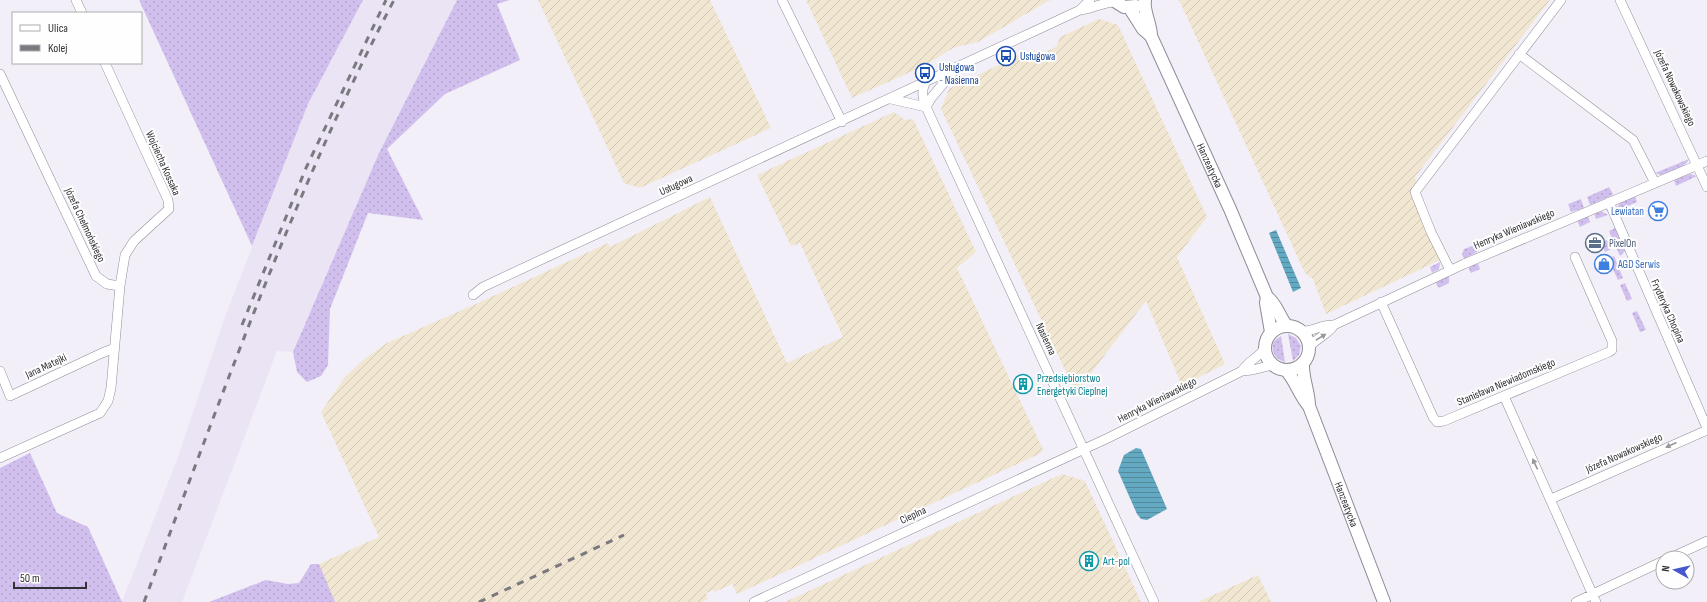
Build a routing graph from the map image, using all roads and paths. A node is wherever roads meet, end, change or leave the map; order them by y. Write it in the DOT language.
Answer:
graph roads {
  1 [pos="76,0"];
  2 [pos="782,0"];
  3 [pos="1090,0"];
  4 [pos="1145,0"];
  5 [pos="1561,0"];
  6 [pos="1620,0"];
  7 [pos="1114,1"];
  8 [pos="1129,7"];
  9 [pos="1080,10"];
  10 [pos="82,12"];
  11 [pos="1151,36"];
  12 [pos="1518,54"];
  13 [pos="105,64"];
  14 [pos="956,69"];
  15 [pos="0,74"];
  16 [pos="925,83"];
  17 [pos="891,99"];
  18 [pos="926,107"];
  19 [pos="842,122"];
  20 [pos="1707,161"];
  21 [pos="1697,165"];
  22 [pos="1655,183"];
  23 [pos="1707,187"];
  24 [pos="1609,202"];
  25 [pos="1575,257"];
  26 [pos="1450,270"];
  27 [pos="120,286"];
  28 [pos="473,294"];
  29 [pos="1267,297"];
  30 [pos="1381,302"];
  31 [pos="1334,325"];
  32 [pos="1287,326"];
  33 [pos="1301,331"];
  34 [pos="1271,332"];
  35 [pos="115,348"];
  36 [pos="1265,348"];
  37 [pos="1308,349"];
  38 [pos="1303,363"];
  39 [pos="1272,364"];
  40 [pos="1286,370"];
  41 [pos="0,371"];
  42 [pos="1242,371"];
  43 [pos="1504,396"];
  44 [pos="1309,406"];
  45 [pos="1707,429"];
  46 [pos="1083,450"];
  47 [pos="0,458"];
  48 [pos="1551,499"];
  49 [pos="1707,540"];
  50 [pos="1686,550"];
  51 [pos="1655,565"];
  52 [pos="1594,598"];
  53 [pos="754,602"];
  54 [pos="1154,602"];
  55 [pos="1384,602"];
  56 [pos="1576,602"];
  1 -- 10 [label="street"];
  2 -- 19 [label="street"];
  3 -- 9 [label="street, Usługowa"];
  4 -- 8 [label="street"];
  4 -- 11 [label="street, Hanzeatycka"];
  5 -- 12 [label="street"];
  6 -- 21 [label="street, Józefa Nowakowskiego"];
  7 -- 8 [label="street"];
  7 -- 9 [label="street, Usługowa"];
  8 -- 11 [label="street, Hanzeatycka"];
  9 -- 14 [label="street, Usługowa"];
  11 -- 29 [label="street, Hanzeatycka"];
  12 -- 22 [label="street"];
  12 -- 26 [label="street"];
  13 -- 27 [label="street, Wojciecha Kossaka"];
  14 -- 16 [label="street, Usługowa"];
  14 -- 18 [label="street, Usługowa"];
  15 -- 27 [label="street, Józefa Chełmońskiego"];
  16 -- 17 [label="street, Usługowa"];
  16 -- 18 [label="street"];
  17 -- 18 [label="street"];
  17 -- 19 [label="street, Usługowa"];
  18 -- 46 [label="street, Nasienna"];
  19 -- 28 [label="street, Usługowa"];
  20 -- 21 [label="street, Henryka Wieniawskiego"];
  21 -- 22 [label="street, Henryka Wieniawskiego"];
  21 -- 23 [label="street, Józefa Nowakowskiego"];
  22 -- 24 [label="street, Henryka Wieniawskiego"];
  24 -- 26 [label="street, Henryka Wieniawskiego"];
  24 -- 45 [label="street, Fryderyka Chopina"];
  25 -- 43 [label="street, Stanisława Niewiadomskiego"];
  26 -- 30 [label="street, Henryka Wieniawskiego"];
  27 -- 35 [label="street"];
  29 -- 32 [label="street, Hanzeatycka"];
  29 -- 34 [label="street, Hanzeatycka"];
  30 -- 31 [label="street, Henryka Wieniawskiego"];
  30 -- 43 [label="street, Stanisława Niewiadomskiego"];
  31 -- 33 [label="street, Henryka Wieniawskiego"];
  37 -- 31 [label="street, Henryka Wieniawskiego, one-way"];
  32 -- 33 [label="street"];
  32 -- 34 [label="street"];
  33 -- 37 [label="street"];
  34 -- 36 [label="street"];
  35 -- 41 [label="street, Jana Matejki"];
  35 -- 47 [label="street"];
  36 -- 39 [label="street"];
  36 -- 42 [label="street, Henryka Wieniawskiego"];
  37 -- 38 [label="street"];
  38 -- 40 [label="street"];
  38 -- 44 [label="street, Hanzeatycka"];
  39 -- 40 [label="street"];
  39 -- 42 [label="street, Henryka Wieniawskiego"];
  40 -- 44 [label="street, Hanzeatycka"];
  42 -- 46 [label="street, Henryka Wieniawskiego"];
  48 -- 43 [label="street, one-way"];
  44 -- 55 [label="street, Hanzeatycka"];
  45 -- 48 [label="street, Józefa Nowakowskiego, one-way"];
  46 -- 53 [label="street, Cieplna"];
  46 -- 54 [label="street, Nasienna"];
  48 -- 52 [label="street"];
  49 -- 50 [label="street"];
  51 -- 52 [label="street"];
  52 -- 56 [label="street"];
}
